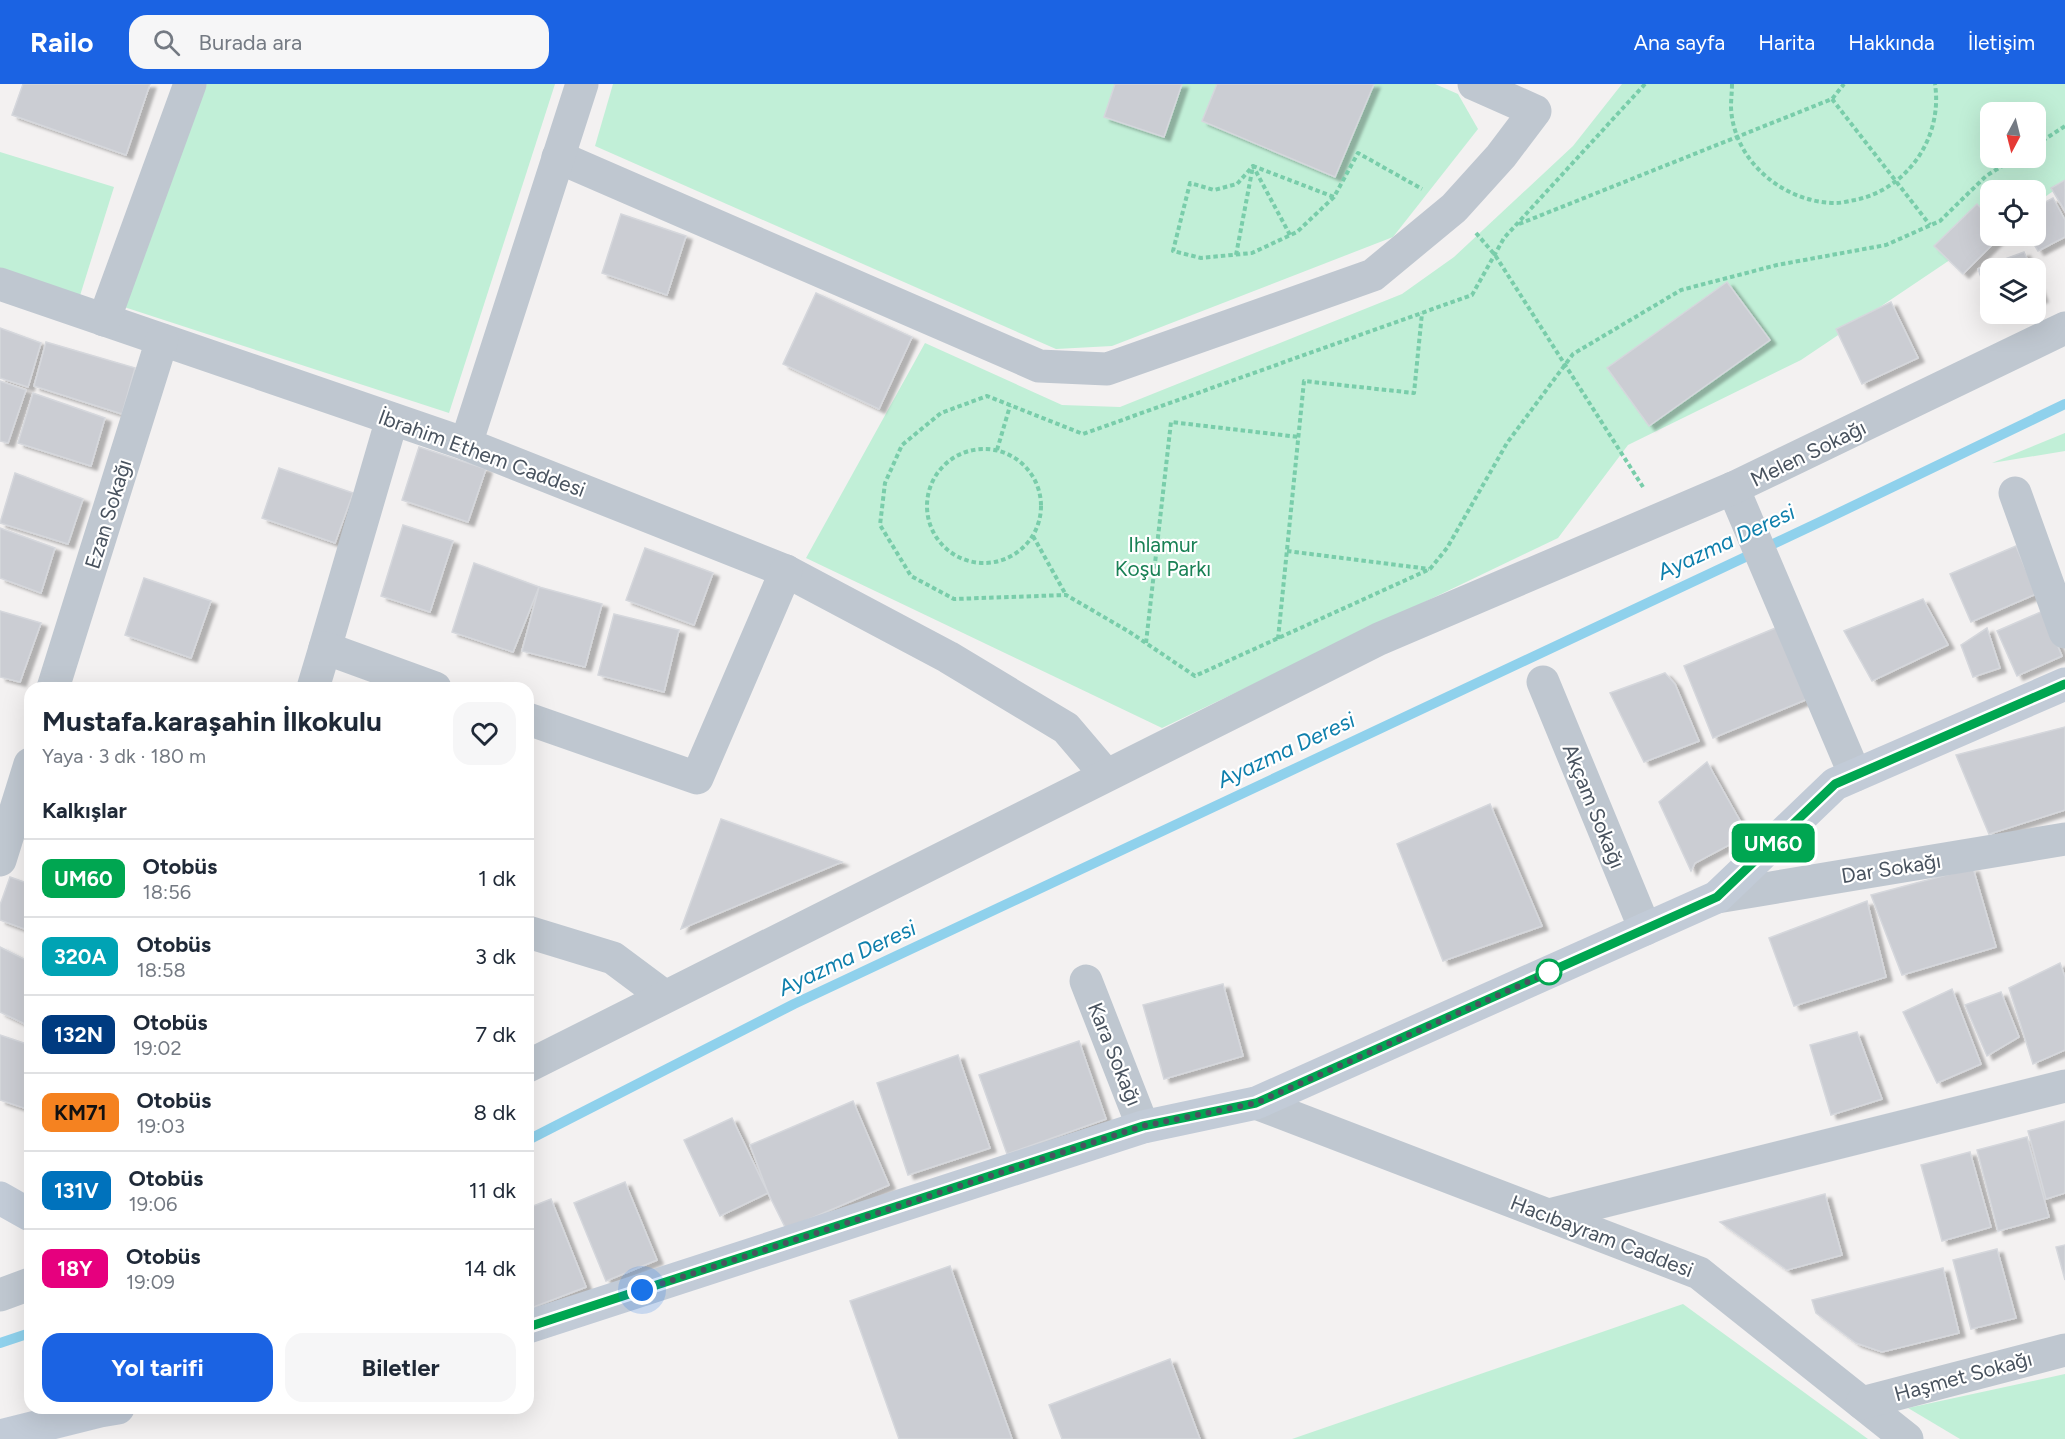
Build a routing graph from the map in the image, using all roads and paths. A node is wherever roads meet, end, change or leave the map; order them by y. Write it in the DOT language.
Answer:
graph roads {
  1 [pos="190,84"];
  2 [pos="582,84"];
  3 [pos="1474,84"];
  4 [pos="1732,84"];
  5 [pos="1844,84"];
  6 [pos="1935,84"];
  7 [pos="1832,99"];
  8 [pos="2065,126"];
  9 [pos="1738,137"];
  10 [pos="2046,138"];
  11 [pos="558,157"];
  12 [pos="1999,168"];
  13 [pos="1896,182"];
  14 [pos="1334,197"];
  15 [pos="1517,225"];
  16 [pos="1930,225"];
  17 [pos="1236,255"];
  18 [pos="0,285"];
  19 [pos="1422,313"];
  20 [pos="104,320"];
  21 [pos="2065,328"];
  22 [pos="162,340"];
  23 [pos="1010,406"];
  24 [pos="392,419"];
  25 [pos="1083,434"];
  26 [pos="1299,437"];
  27 [pos="466,444"];
  28 [pos="997,450"];
  29 [pos="1733,488"];
  30 [pos="2015,493"];
  31 [pos="1033,536"];
  32 [pos="1287,551"];
  33 [pos="1430,569"];
  34 [pos="786,571"];
  35 [pos="1066,595"];
  36 [pos="2065,632"];
  37 [pos="1278,639"];
  38 [pos="1146,643"];
  39 [pos="325,648"];
  40 [pos="56,682"];
  41 [pos="315,682"];
  42 [pos="418,682"];
  43 [pos="1543,682"];
  44 [pos="2065,684"];
  45 [pos="534,721"];
  46 [pos="1855,775"];
  47 [pos="1106,776"];
  48 [pos="24,783"];
  49 [pos="2065,839"];
  50 [pos="0,860"];
  51 [pos="1717,897"];
  52 [pos="1645,929"];
  53 [pos="534,934"];
  54 [pos="1086,981"];
  55 [pos="664,996"];
  56 [pos="534,1063"];
  57 [pos="2065,1086"];
  58 [pos="1256,1103"];
  59 [pos="1143,1126"];
  60 [pos="0,1198"];
  61 [pos="24,1212"];
  62 [pos="1549,1215"];
  63 [pos="24,1286"];
  64 [pos="0,1295"];
  65 [pos="534,1325"];
  66 [pos="2065,1350"];
  67 [pos="1862,1403"];
  68 [pos="85,1414"];
  69 [pos="0,1436"];
  70 [pos="1907,1439"];
  1 -- 20 [label="street"];
  2 -- 11 [label="street"];
  3 -- 11 [label="street"];
  4 -- 9 [label="path"];
  5 -- 7 [label="path"];
  6 -- 13 [label="path"];
  7 -- 9 [label="path"];
  7 -- 13 [label="path"];
  8 -- 10 [label="path"];
  9 -- 13 [label="path"];
  9 -- 15 [label="path"];
  11 -- 27 [label="street"];
  12 -- 16 [label="path"];
  13 -- 16 [label="path"];
  14 -- 17 [label="path"];
  16 -- 33 [label="path"];
  18 -- 20 [label="street, İbrahim Ethem Caddesi"];
  19 -- 26 [label="path"];
  20 -- 22 [label="street, İbrahim Ethem Caddesi"];
  21 -- 29 [label="street, Melen Sokağı"];
  22 -- 24 [label="street, İbrahim Ethem Caddesi"];
  22 -- 40 [label="street, Ezan Sokağı"];
  23 -- 25 [label="path"];
  23 -- 28 [label="path"];
  23 -- 35 [label="path"];
  24 -- 27 [label="street, İbrahim Ethem Caddesi"];
  24 -- 39 [label="street"];
  26 -- 32 [label="path"];
  26 -- 38 [label="path"];
  27 -- 34 [label="street, İbrahim Ethem Caddesi"];
  28 -- 31 [label="path"];
  28 -- 31 [label="path"];
  29 -- 46 [label="street, Melen Sokağı"];
  29 -- 47 [label="street"];
  30 -- 36 [label="street"];
  31 -- 35 [label="path"];
  32 -- 33 [label="path"];
  32 -- 37 [label="path"];
  33 -- 37 [label="path"];
  34 -- 45 [label="street"];
  34 -- 47 [label="street, İbrahim Ethem Caddesi"];
  35 -- 38 [label="path"];
  37 -- 38 [label="path"];
  39 -- 41 [label="street"];
  39 -- 42 [label="street"];
  43 -- 52 [label="street, Akçam Sokağı"];
  44 -- 46 [label="street"];
  46 -- 51 [label="street"];
  47 -- 55 [label="street"];
  48 -- 50 [label="street"];
  49 -- 51 [label="street, Dar Sokağı"];
  51 -- 52 [label="street"];
  52 -- 58 [label="street"];
  53 -- 55 [label="street"];
  54 -- 59 [label="street, Kara Sokağı"];
  55 -- 56 [label="street"];
  57 -- 62 [label="street"];
  58 -- 59 [label="street"];
  58 -- 62 [label="street, Hacıbayram Caddesi"];
  59 -- 65 [label="street"];
  60 -- 61 [label="street"];
  62 -- 67 [label="street, Hacıbayram Caddesi"];
  63 -- 64 [label="street"];
  66 -- 67 [label="street, Haşmet Sokağı"];
  67 -- 70 [label="street, Hacıbayram Caddesi"];
  68 -- 69 [label="street"];
}
